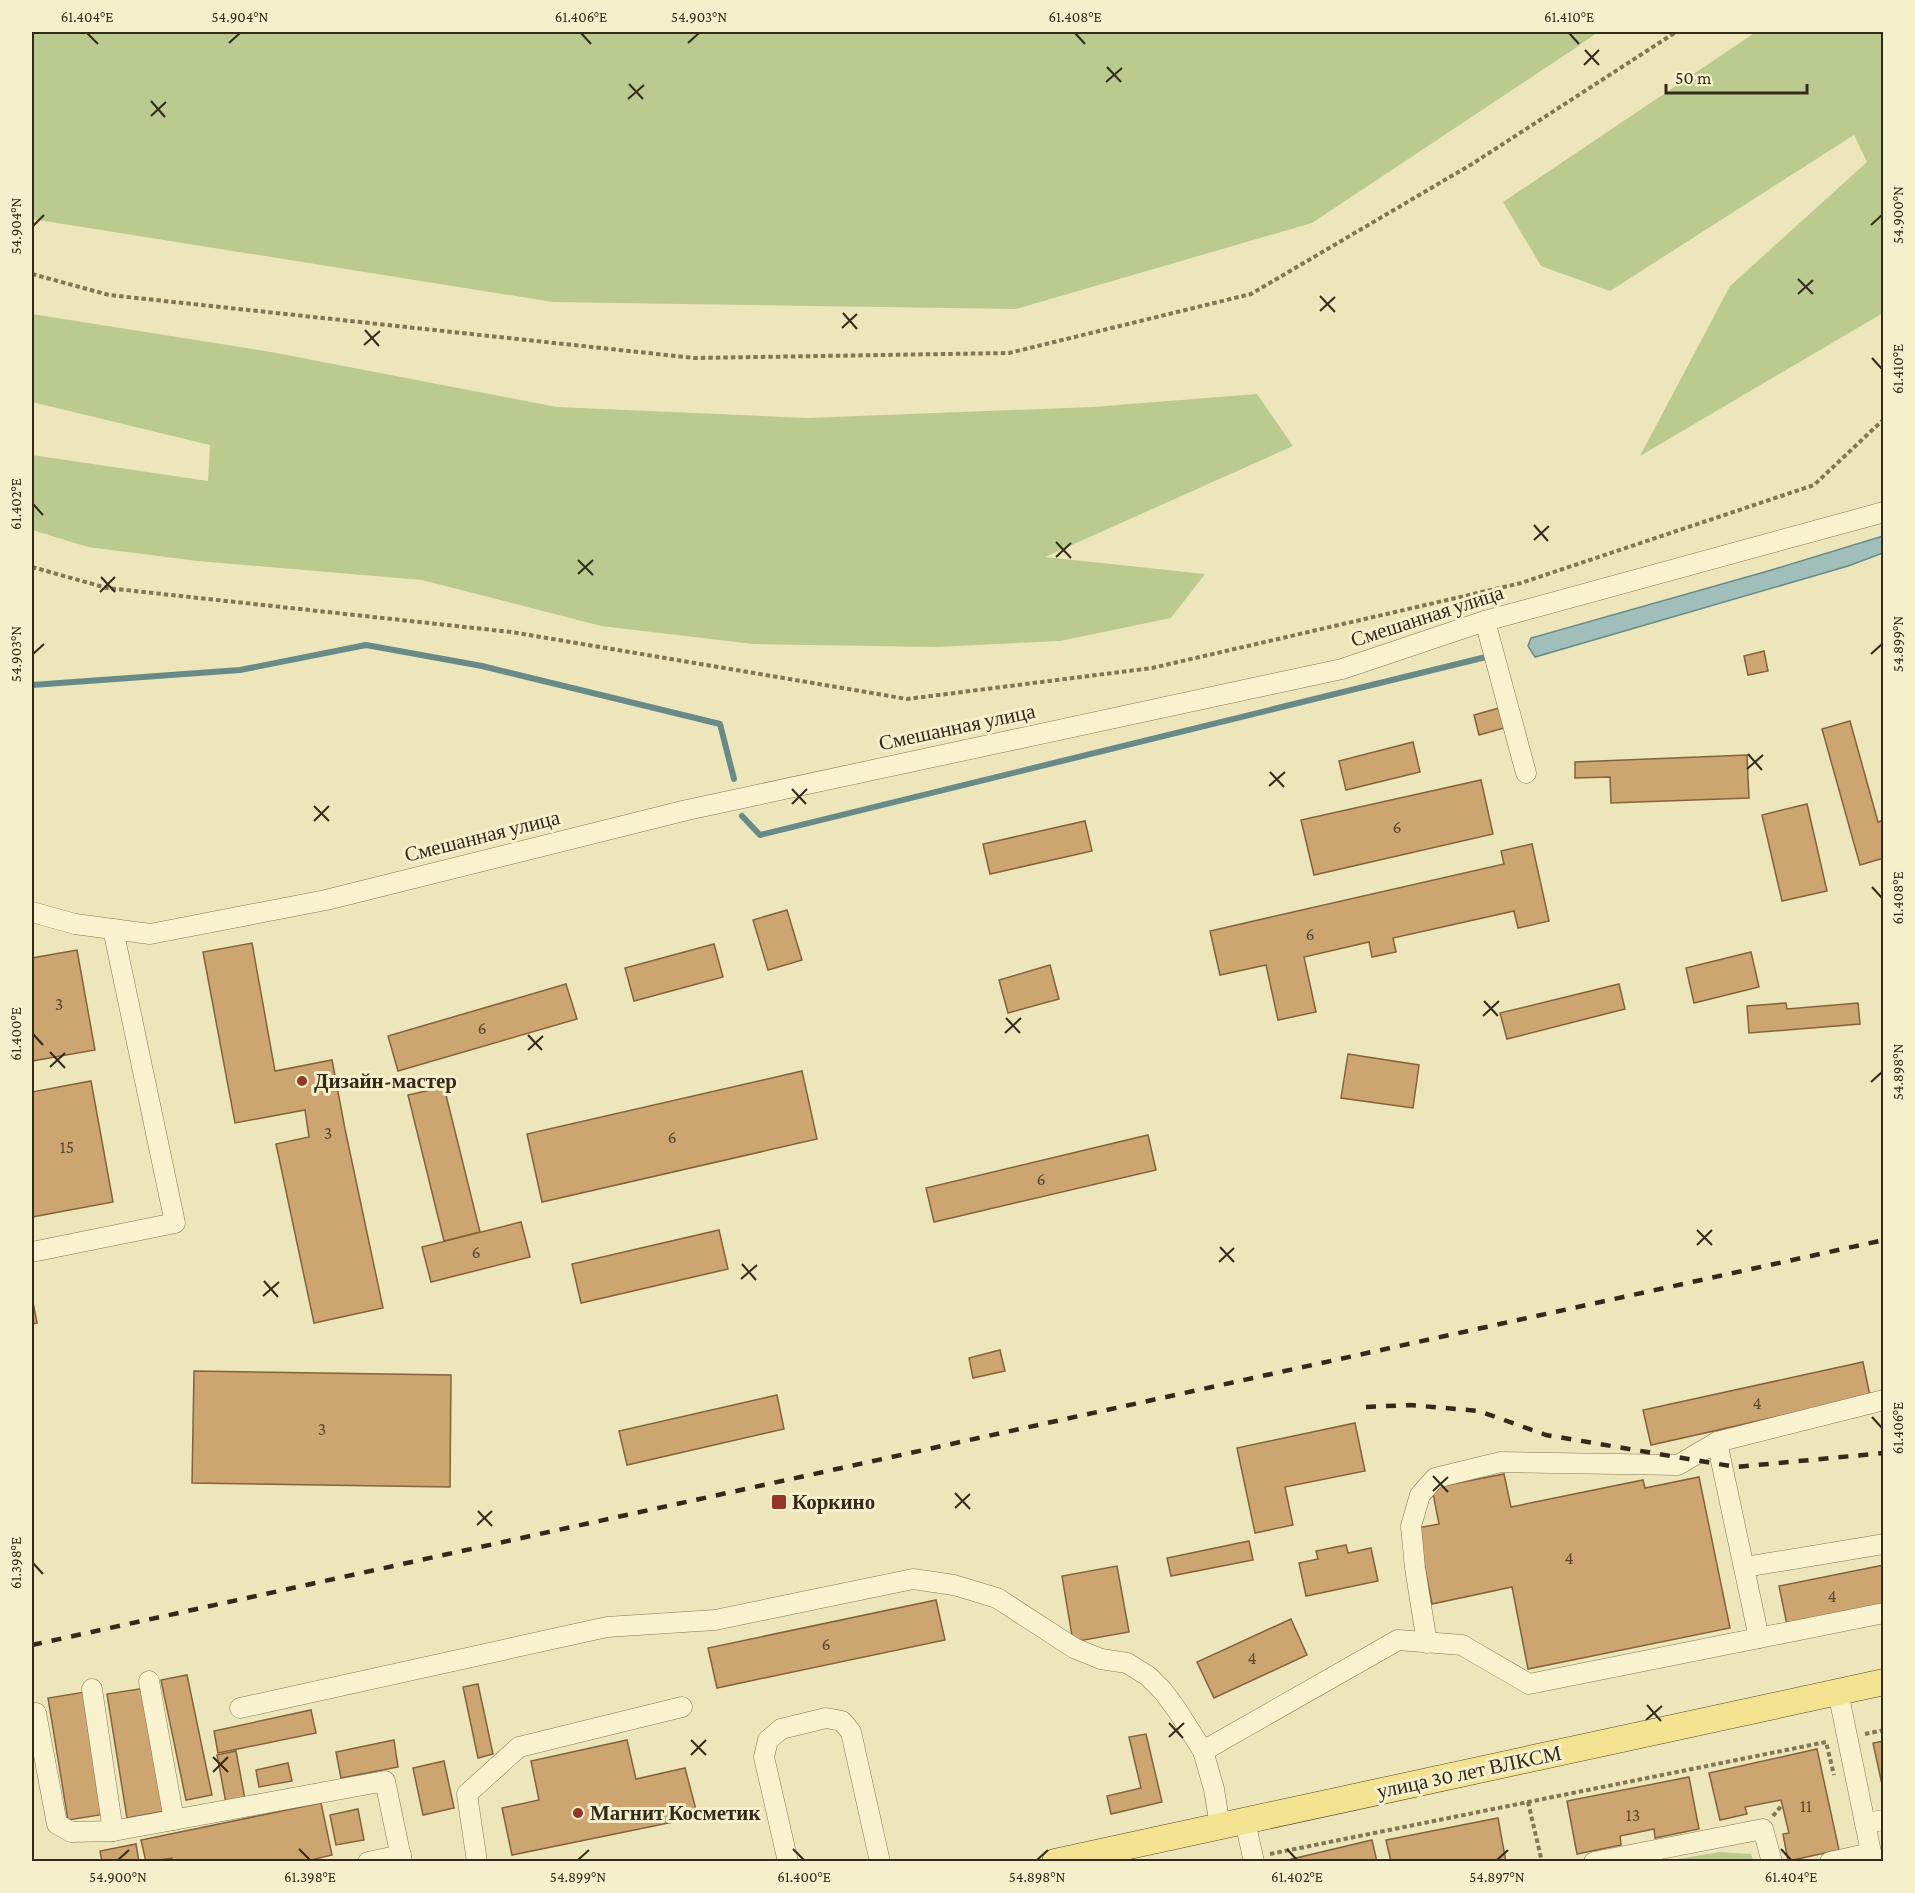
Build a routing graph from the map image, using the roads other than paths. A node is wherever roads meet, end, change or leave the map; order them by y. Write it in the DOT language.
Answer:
graph roads {
  1 [pos="1884,512"];
  2 [pos="1485,621"];
  3 [pos="1526,773"];
  4 [pos="32,912"];
  5 [pos="114,929"];
  6 [pos="32,1252"];
  7 [pos="1884,1400"];
  8 [pos="1717,1442"];
  9 [pos="1884,1544"];
  10 [pos="1745,1568"];
  11 [pos="1884,1613"];
  12 [pos="1759,1638"];
  13 [pos="1427,1643"];
  14 [pos="149,1681"];
  15 [pos="1884,1682"];
  16 [pos="92,1689"];
  17 [pos="1838,1692"];
  18 [pos="682,1707"];
  19 [pos="240,1708"];
  20 [pos="36,1713"];
  21 [pos="1203,1751"];
  22 [pos="174,1820"];
  23 [pos="1874,1821"];
  24 [pos="1232,1823"];
  25 [pos="113,1831"];
  26 [pos="1872,1857"];
  27 [pos="401,1858"];
  28 [pos="1258,1859"];
  29 [pos="1068,1860"];
  30 [pos="368,1862"];
  31 [pos="477,1862"];
  32 [pos="788,1862"];
  33 [pos="880,1862"];
  34 [pos="1594,1862"];
  35 [pos="1772,1862"];
  36 [pos="1830,1862"];
  1 -- 2 [label="street, Смешанная улица"];
  2 -- 3 [label="street"];
  2 -- 5 [label="street, Смешанная улица"];
  4 -- 5 [label="street, Смешанная улица"];
  5 -- 6 [label="street"];
  7 -- 8 [label="street"];
  8 -- 10 [label="street"];
  8 -- 13 [label="street"];
  9 -- 10 [label="street"];
  10 -- 12 [label="street"];
  11 -- 12 [label="street"];
  12 -- 13 [label="street"];
  13 -- 21 [label="street"];
  14 -- 22 [label="street"];
  15 -- 17 [label="main road, улица 30 лет ВЛКСМ"];
  16 -- 25 [label="street"];
  17 -- 23 [label="street"];
  17 -- 24 [label="main road, улица 30 лет ВЛКСМ"];
  18 -- 31 [label="street"];
  19 -- 21 [label="street"];
  20 -- 25 [label="street"];
  21 -- 24 [label="street"];
  22 -- 25 [label="street"];
  22 -- 27 [label="street"];
  23 -- 26 [label="street"];
  24 -- 28 [label="street"];
  24 -- 29 [label="main road, улица 30 лет ВЛКСМ"];
  26 -- 36 [label="street"];
  27 -- 30 [label="street"];
  32 -- 33 [label="street"];
  34 -- 35 [label="street"];
}
